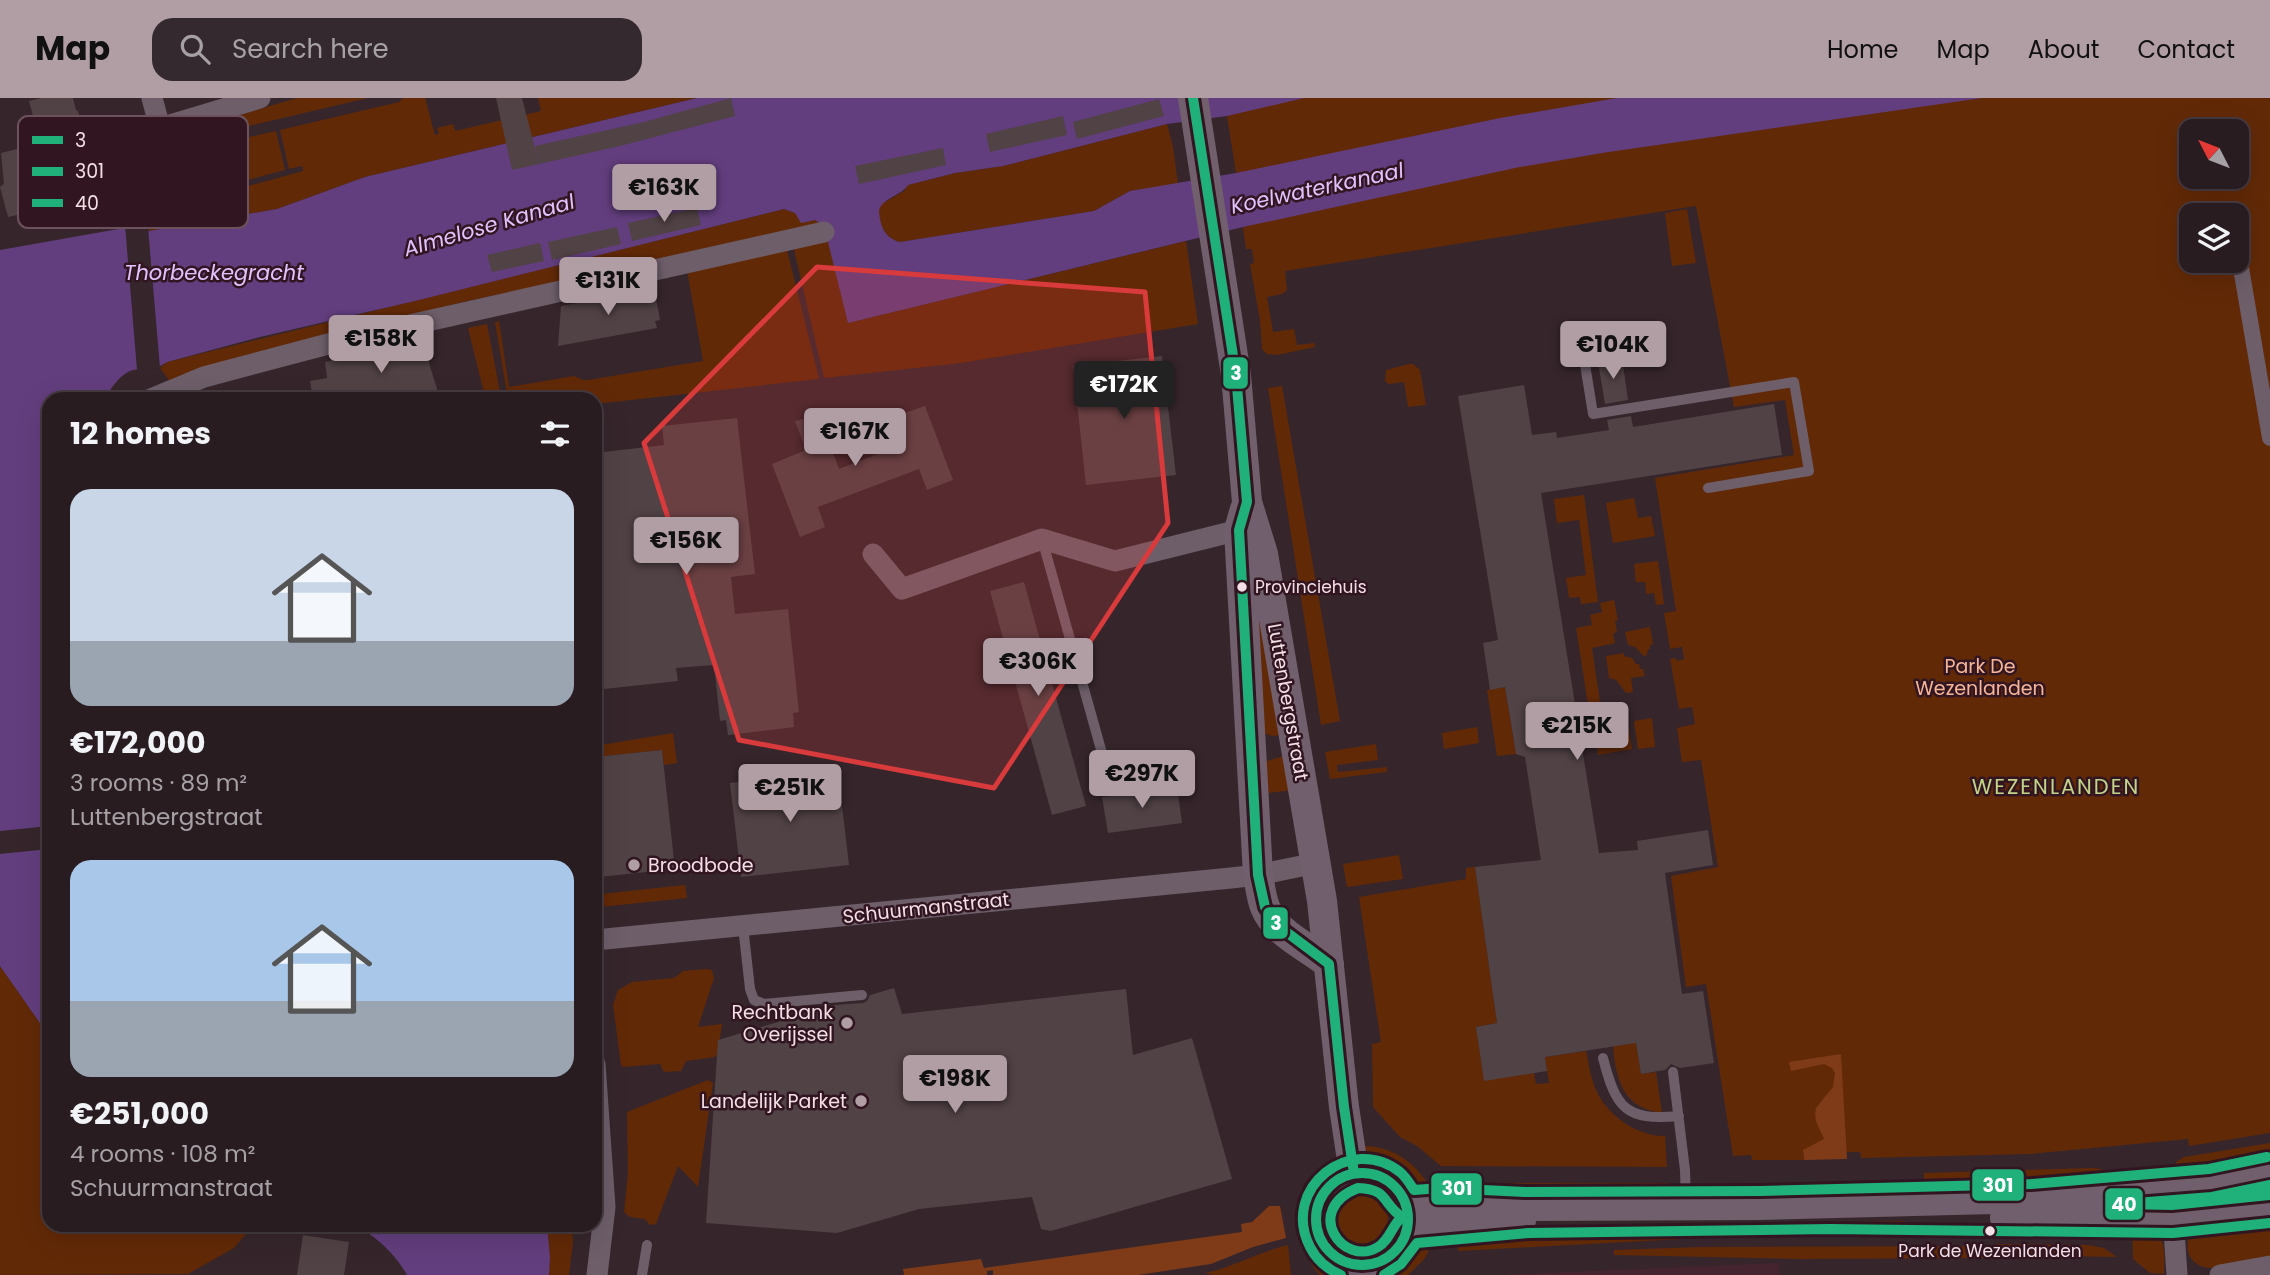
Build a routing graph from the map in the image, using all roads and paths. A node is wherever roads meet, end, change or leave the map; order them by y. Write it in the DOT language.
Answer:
graph roads {
  1 [pos="152,98"];
  2 [pos="260,98"];
  3 [pos="1195,110"];
  4 [pos="157,116"];
  5 [pos="200,116"];
  6 [pos="824,232"];
  7 [pos="2241,273"];
  8 [pos="1580,332"];
  9 [pos="204,377"];
  10 [pos="166,392"];
  11 [pos="205,392"];
  12 [pos="2270,438"];
  13 [pos="1708,488"];
  14 [pos="1243,516"];
  15 [pos="1042,539"];
  16 [pos="873,554"];
  17 [pos="1107,771"];
  18 [pos="1316,863"];
  19 [pos="1258,875"];
  20 [pos="743,926"];
  21 [pos="602,939"];
  22 [pos="1329,964"];
  23 [pos="862,995"];
  24 [pos="1603,1058"];
  25 [pos="1673,1072"];
  26 [pos="1679,1116"];
  27 [pos="2270,1171"];
  28 [pos="602,1172"];
  29 [pos="1354,1173"];
  30 [pos="2171,1187"];
  31 [pos="1686,1206"];
  32 [pos="2270,1209"];
  33 [pos="1407,1217"];
  34 [pos="2173,1219"];
  35 [pos="647,1245"];
  36 [pos="2270,1266"];
  37 [pos="1358,1270"];
  38 [pos="597,1275"];
  39 [pos="642,1275"];
  40 [pos="2177,1275"];
  41 [pos="2220,1275"];
  1 -- 4 [label="street"];
  2 -- 5 [label="street"];
  3 -- 14 [label="main road, Luttenbergstraat"];
  6 -- 9 [label="street"];
  7 -- 12 [label="street"];
  8 -- 13 [label="lane"];
  9 -- 10 [label="street"];
  9 -- 11 [label="street"];
  14 -- 15 [label="street"];
  14 -- 18 [label="main road, Luttenbergstraat"];
  14 -- 19 [label="main road, Luttenbergstraat"];
  15 -- 16 [label="street"];
  15 -- 17 [label="lane"];
  18 -- 19 [label="street"];
  18 -- 22 [label="main road, Luttenbergstraat"];
  19 -- 20 [label="street, Schuurmanstraat"];
  19 -- 22 [label="main road, Luttenbergstraat"];
  20 -- 21 [label="street, Schuurmanstraat"];
  20 -- 23 [label="lane"];
  22 -- 29 [label="main road, Luttenbergstraat"];
  24 -- 26 [label="lane"];
  25 -- 26 [label="lane"];
  26 -- 31 [label="lane"];
  27 -- 30 [label="main road"];
  28 -- 38 [label="street"];
  29 -- 33 [label="main road"];
  29 -- 37 [label="main road"];
  30 -- 31 [label="main road"];
  30 -- 34 [label="street"];
  31 -- 33 [label="main road"];
  32 -- 34 [label="main road"];
  33 -- 34 [label="main road"];
  33 -- 37 [label="main road"];
  34 -- 40 [label="street"];
  35 -- 39 [label="lane"];
  36 -- 41 [label="street"];
}
